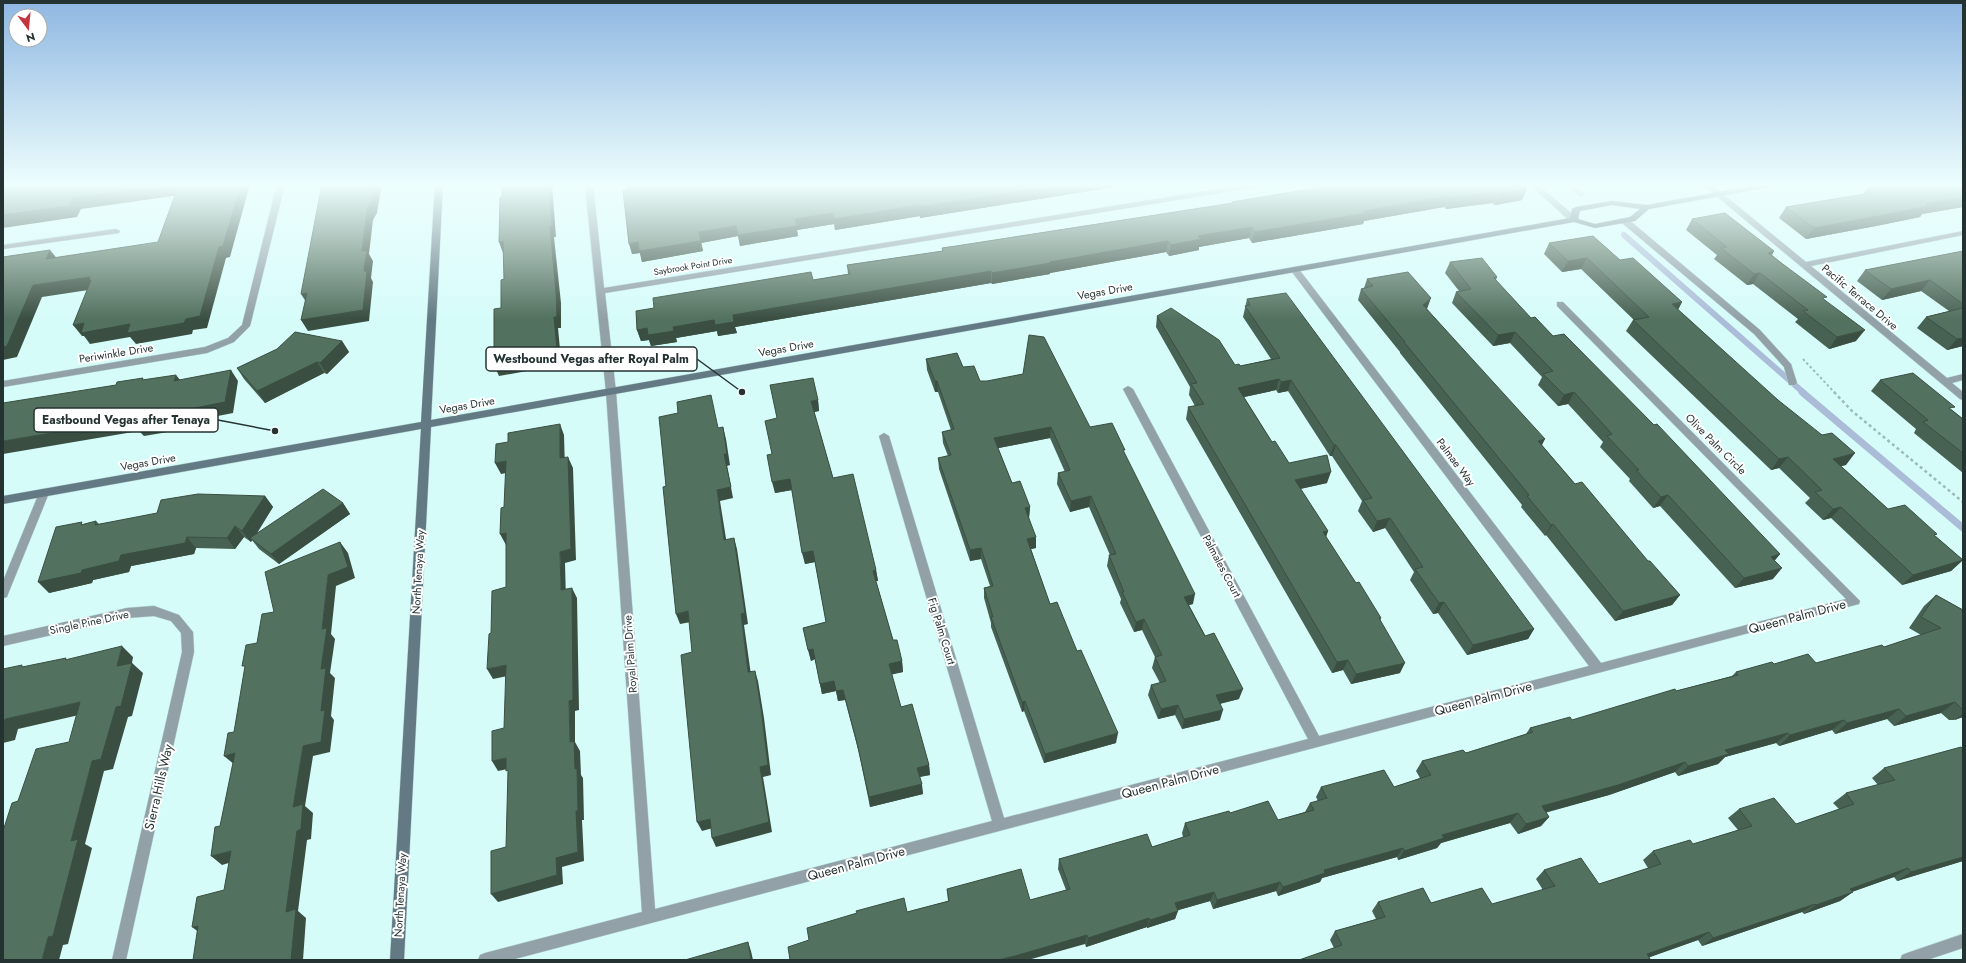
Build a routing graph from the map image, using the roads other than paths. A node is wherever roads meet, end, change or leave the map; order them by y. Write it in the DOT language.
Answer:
graph roads {
  1 [pos="270,229"];
  2 [pos="437,229"];
  3 [pos="594,229"];
  4 [pos="985,229"];
  5 [pos="1524,229"];
  6 [pos="1634,229"];
  7 [pos="1761,229"];
  8 [pos="116,231"];
  9 [pos="1963,233"];
  10 [pos="3,247"];
  11 [pos="1805,265"];
  12 [pos="1295,270"];
  13 [pos="600,291"];
  14 [pos="1560,304"];
  15 [pos="1963,378"];
  16 [pos="1945,382"];
  17 [pos="1792,383"];
  18 [pos="3,384"];
  19 [pos="1128,389"];
  20 [pos="611,392"];
  21 [pos="1963,397"];
  22 [pos="426,424"];
  23 [pos="884,436"];
  24 [pos="44,493"];
  25 [pos="3,500"];
  26 [pos="3,594"];
  27 [pos="1855,601"];
  28 [pos="175,618"];
  29 [pos="3,641"];
  30 [pos="1598,668"];
  31 [pos="1316,742"];
  32 [pos="1000,825"];
  33 [pos="649,917"];
  34 [pos="1963,940"];
  35 [pos="119,960"];
  36 [pos="397,960"];
  37 [pos="485,960"];
  38 [pos="1907,960"];
  1 -- 18 [label="street, Periwinkle Drive"];
  2 -- 22 [label="main road, North Tenaya Way"];
  3 -- 13 [label="street, Royal Palm Drive"];
  4 -- 13 [label="street, Saybrook Point Drive"];
  5 -- 12 [label="main road, Vegas Drive"];
  6 -- 17 [label="street"];
  7 -- 11 [label="street, Pacific Terrace Drive"];
  8 -- 10 [label="street"];
  9 -- 11 [label="street"];
  11 -- 16 [label="street, Pacific Terrace Drive"];
  12 -- 20 [label="main road, Vegas Drive"];
  12 -- 30 [label="street, Palmae Way"];
  13 -- 20 [label="street, Royal Palm Drive"];
  14 -- 27 [label="street, Olive Palm Circle"];
  15 -- 16 [label="street"];
  16 -- 21 [label="street, Pacific Terrace Drive"];
  19 -- 31 [label="street, Palmales Court"];
  20 -- 22 [label="main road, Vegas Drive"];
  20 -- 33 [label="street, Royal Palm Drive"];
  22 -- 24 [label="main road, Vegas Drive"];
  22 -- 36 [label="main road, North Tenaya Way"];
  23 -- 32 [label="street, Fig Palm Court"];
  24 -- 25 [label="main road, Vegas Drive"];
  24 -- 26 [label="street"];
  27 -- 30 [label="street, Queen Palm Drive"];
  28 -- 29 [label="street, Single Pine Drive"];
  28 -- 35 [label="street, Sierra Hills Way"];
  30 -- 31 [label="street, Queen Palm Drive"];
  31 -- 32 [label="street, Queen Palm Drive"];
  32 -- 33 [label="street, Queen Palm Drive"];
  33 -- 37 [label="street, Queen Palm Drive"];
  34 -- 38 [label="street"];
}
